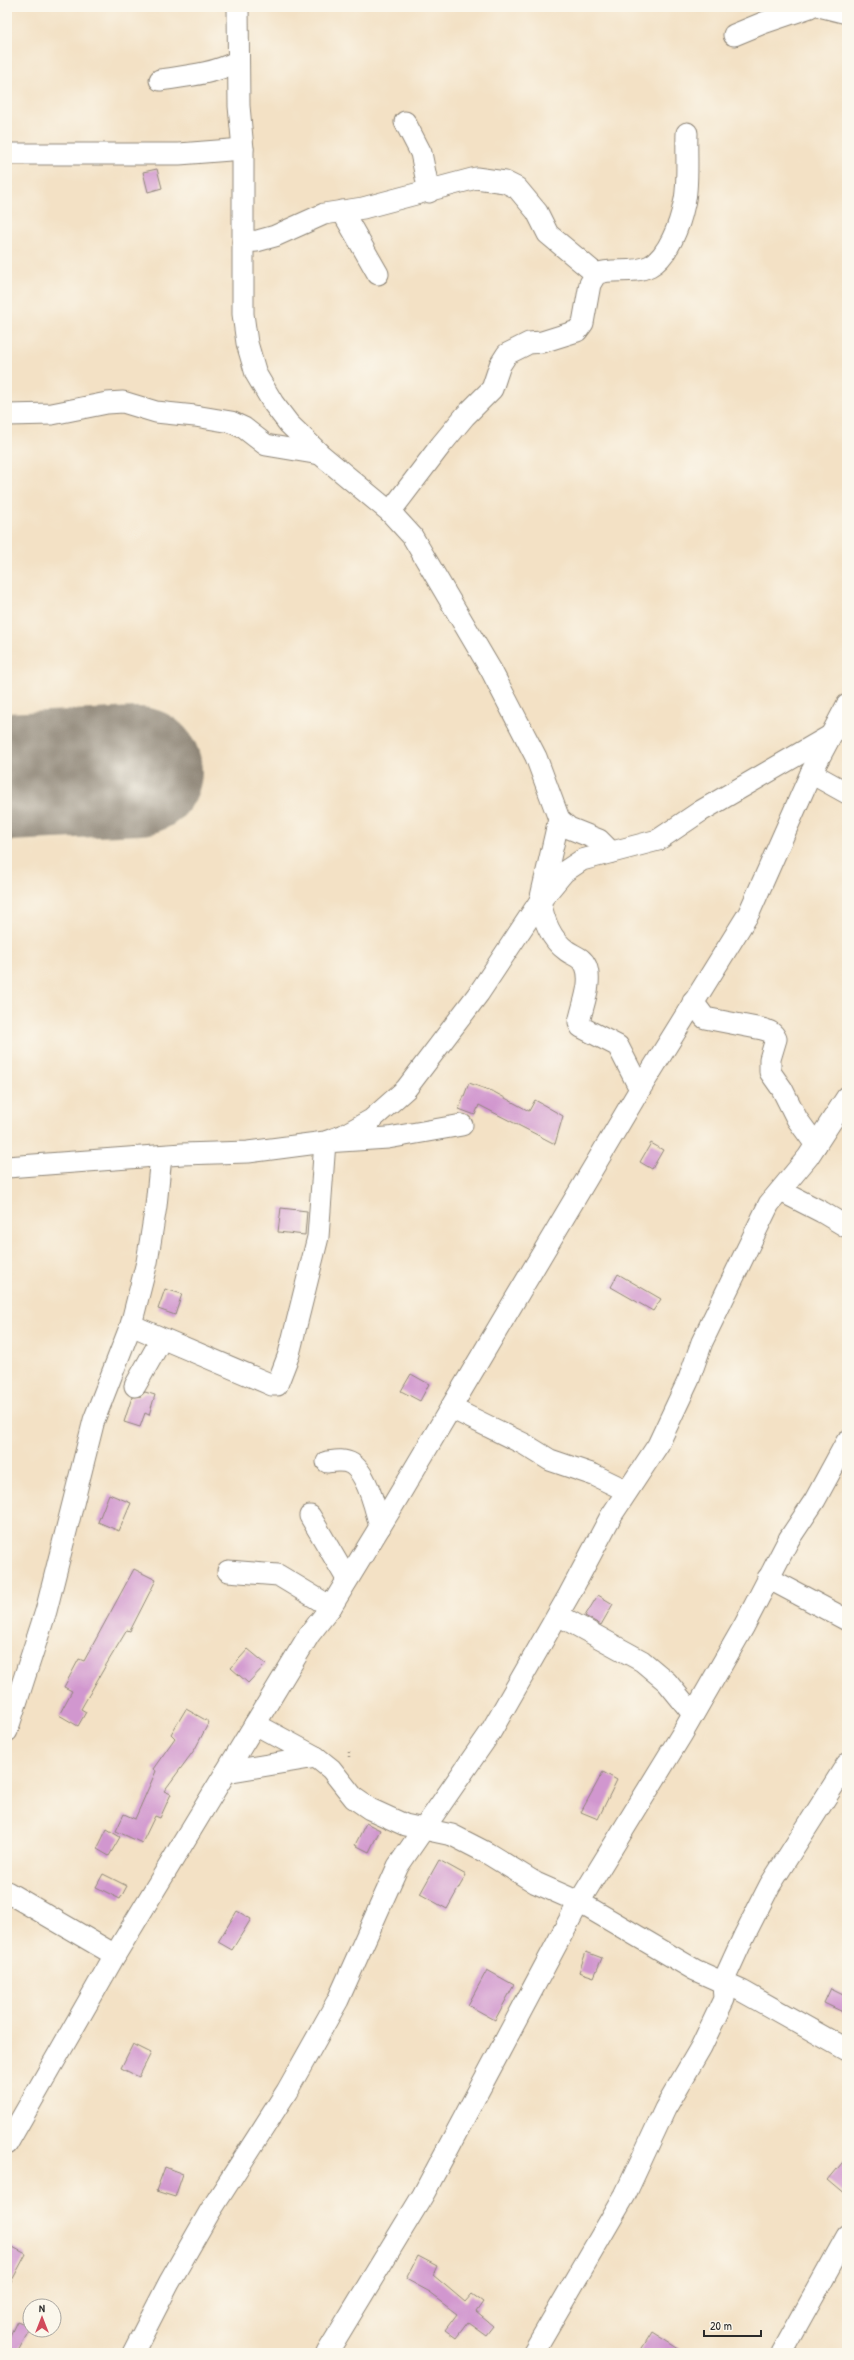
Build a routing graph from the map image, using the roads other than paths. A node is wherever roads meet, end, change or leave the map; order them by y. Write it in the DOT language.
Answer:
graph roads {
  1 [pos="238,7"];
  2 [pos="810,7"];
  3 [pos="823,7"];
  4 [pos="847,14"];
  5 [pos="734,35"];
  6 [pos="238,60"];
  7 [pos="160,80"];
  8 [pos="405,122"];
  9 [pos="687,133"];
  10 [pos="243,149"];
  11 [pos="7,154"];
  12 [pos="429,192"];
  13 [pos="342,211"];
  14 [pos="243,242"];
  15 [pos="378,274"];
  16 [pos="596,274"];
  17 [pos="7,415"];
  18 [pos="320,454"];
  19 [pos="390,512"];
  20 [pos="847,704"];
  21 [pos="828,737"];
  22 [pos="811,773"];
  23 [pos="847,793"];
  24 [pos="559,819"];
  25 [pos="611,852"];
  26 [pos="540,901"];
  27 [pos="693,1002"];
  28 [pos="643,1083"];
  29 [pos="847,1097"];
  30 [pos="462,1125"];
  31 [pos="325,1142"];
  32 [pos="816,1144"];
  33 [pos="161,1156"];
  34 [pos="7,1167"];
  35 [pos="781,1191"];
  36 [pos="847,1227"];
  37 [pos="131,1325"];
  38 [pos="161,1340"];
  39 [pos="135,1386"];
  40 [pos="451,1408"];
  41 [pos="847,1441"];
  42 [pos="327,1462"];
  43 [pos="627,1491"];
  44 [pos="310,1516"];
  45 [pos="380,1527"];
  46 [pos="228,1571"];
  47 [pos="768,1578"];
  48 [pos="347,1579"];
  49 [pos="331,1607"];
  50 [pos="558,1615"];
  51 [pos="847,1620"];
  52 [pos="693,1714"];
  53 [pos="255,1724"];
  54 [pos="7,1732"];
  55 [pos="316,1757"];
  56 [pos="847,1764"];
  57 [pos="226,1772"];
  58 [pos="424,1828"];
  59 [pos="7,1892"];
  60 [pos="579,1902"];
  61 [pos="115,1955"];
  62 [pos="723,1982"];
  63 [pos="847,2050"];
  64 [pos="7,2144"];
  65 [pos="847,2236"];
  66 [pos="134,2353"];
  67 [pos="327,2353"];
  68 [pos="533,2353"];
  69 [pos="782,2353"];
  1 -- 6 [label="street"];
  2 -- 5 [label="street"];
  3 -- 4 [label="street"];
  6 -- 7 [label="street"];
  6 -- 10 [label="street"];
  8 -- 12 [label="street"];
  9 -- 16 [label="street"];
  10 -- 11 [label="street"];
  10 -- 14 [label="street"];
  12 -- 13 [label="street"];
  12 -- 16 [label="street"];
  13 -- 14 [label="street"];
  13 -- 15 [label="street"];
  14 -- 18 [label="street"];
  16 -- 19 [label="street"];
  17 -- 18 [label="street"];
  18 -- 19 [label="street"];
  19 -- 24 [label="street"];
  20 -- 21 [label="street"];
  21 -- 22 [label="street"];
  21 -- 25 [label="street"];
  22 -- 23 [label="street"];
  22 -- 27 [label="street"];
  24 -- 25 [label="street"];
  24 -- 26 [label="street"];
  25 -- 26 [label="street"];
  26 -- 28 [label="street"];
  26 -- 31 [label="street"];
  27 -- 28 [label="street"];
  27 -- 32 [label="street"];
  28 -- 40 [label="street"];
  29 -- 32 [label="street"];
  30 -- 31 [label="street"];
  31 -- 33 [label="street"];
  31 -- 38 [label="street"];
  32 -- 35 [label="street"];
  33 -- 34 [label="street"];
  33 -- 37 [label="street"];
  35 -- 36 [label="street"];
  35 -- 43 [label="street"];
  37 -- 38 [label="street"];
  37 -- 54 [label="street"];
  38 -- 39 [label="street"];
  40 -- 43 [label="street"];
  40 -- 45 [label="street"];
  41 -- 47 [label="street"];
  42 -- 45 [label="street"];
  43 -- 50 [label="street"];
  44 -- 48 [label="street"];
  45 -- 48 [label="street"];
  46 -- 49 [label="street"];
  47 -- 51 [label="street"];
  47 -- 52 [label="street"];
  48 -- 49 [label="street"];
  49 -- 53 [label="street"];
  50 -- 52 [label="street"];
  50 -- 58 [label="street"];
  52 -- 60 [label="street"];
  53 -- 55 [label="street"];
  53 -- 57 [label="street"];
  55 -- 57 [label="street"];
  55 -- 58 [label="street"];
  56 -- 62 [label="street"];
  57 -- 61 [label="street"];
  58 -- 60 [label="street"];
  58 -- 66 [label="street"];
  59 -- 61 [label="street"];
  60 -- 62 [label="street"];
  60 -- 67 [label="street"];
  61 -- 64 [label="street"];
  62 -- 63 [label="street"];
  62 -- 68 [label="street"];
  65 -- 69 [label="street"];
}
